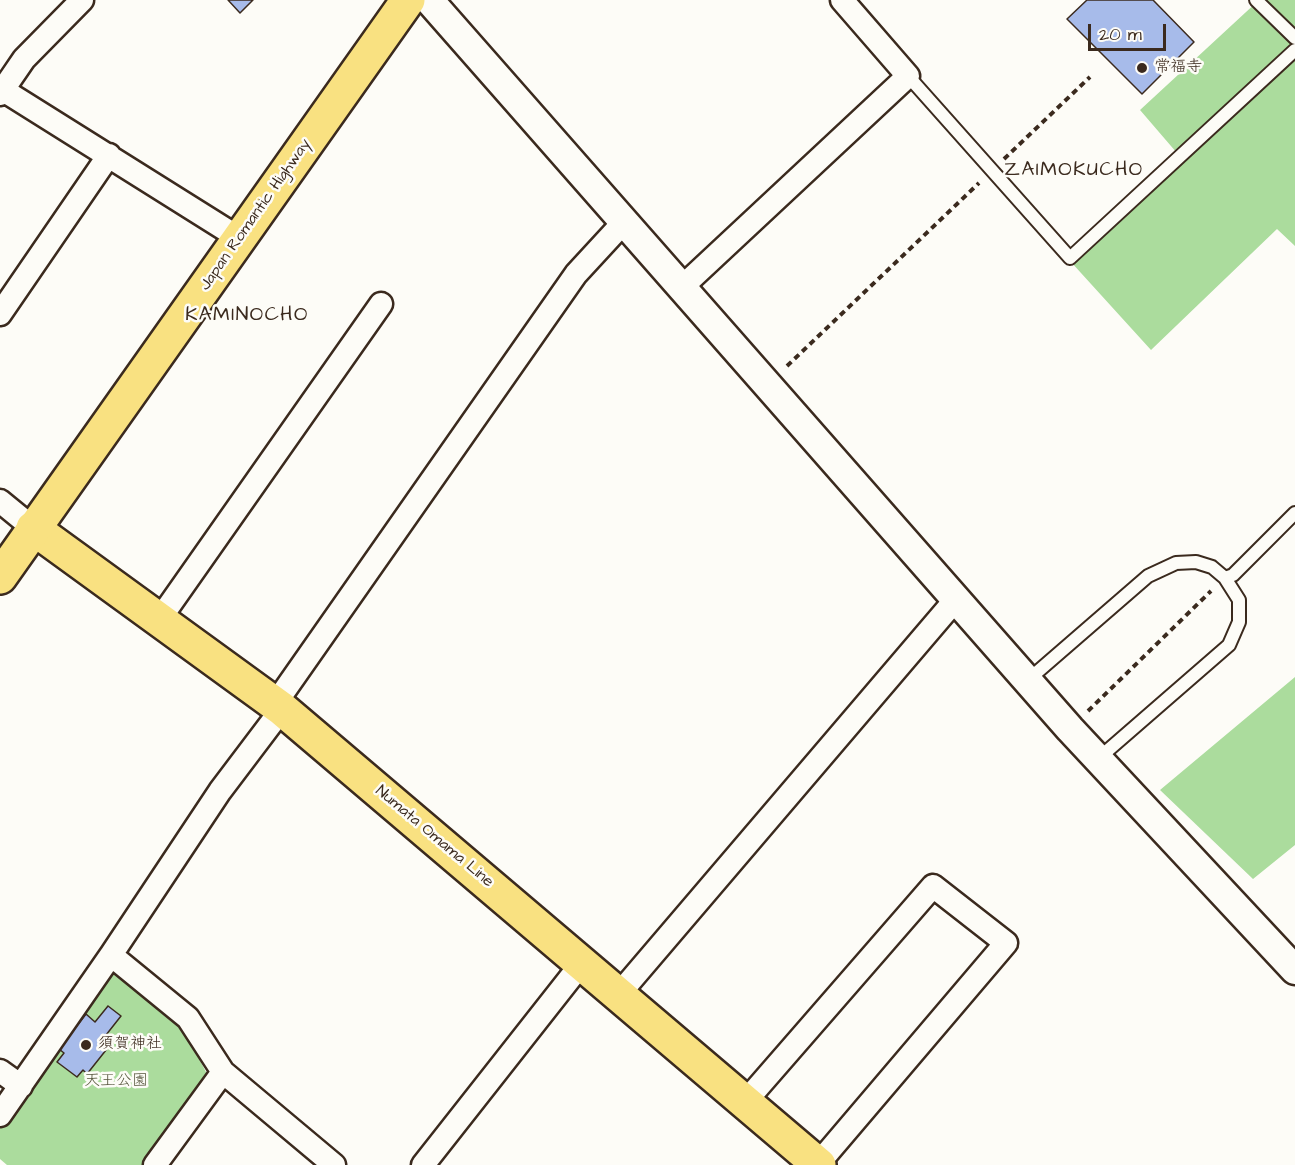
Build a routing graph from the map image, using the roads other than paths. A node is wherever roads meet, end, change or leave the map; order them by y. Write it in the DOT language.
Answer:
graph roads {
  1 [pos="82,0"];
  2 [pos="408,0"];
  3 [pos="429,0"];
  4 [pos="842,0"];
  5 [pos="1256,0"];
  6 [pos="1295,38"];
  7 [pos="1295,50"];
  8 [pos="908,76"];
  9 [pos="2,92"];
  10 [pos="109,155"];
  11 [pos="623,223"];
  12 [pos="239,238"];
  13 [pos="682,287"];
  14 [pos="381,304"];
  15 [pos="0,314"];
  16 [pos="0,501"];
  17 [pos="1295,513"];
  18 [pos="33,528"];
  19 [pos="0,577"];
  20 [pos="1225,578"];
  21 [pos="957,598"];
  22 [pos="159,620"];
  23 [pos="1028,680"];
  24 [pos="279,706"];
  25 [pos="1099,758"];
  26 [pos="111,954"];
  27 [pos="582,963"];
  28 [pos="1295,970"];
  29 [pos="619,994"];
  30 [pos="0,1071"];
  31 [pos="223,1072"];
  32 [pos="21,1086"];
  33 [pos="745,1102"];
  34 [pos="0,1115"];
  35 [pos="818,1164"];
  36 [pos="155,1165"];
  37 [pos="334,1165"];
  38 [pos="423,1165"];
  1 -- 9 [label="street"];
  2 -- 12 [label="main road, Japan Romantic Highway"];
  3 -- 11 [label="street"];
  4 -- 8 [label="street"];
  5 -- 6 [label="lane"];
  7 -- 8 [label="lane"];
  8 -- 13 [label="street"];
  9 -- 10 [label="street"];
  10 -- 12 [label="street"];
  10 -- 15 [label="street"];
  11 -- 13 [label="street"];
  11 -- 24 [label="street"];
  12 -- 18 [label="main road, Japan Romantic Highway"];
  13 -- 21 [label="street"];
  14 -- 22 [label="street"];
  16 -- 18 [label="street"];
  17 -- 20 [label="lane"];
  18 -- 19 [label="main road, Japan Romantic Highway"];
  18 -- 22 [label="main road, Numata Omama Line"];
  20 -- 23 [label="lane"];
  20 -- 25 [label="lane"];
  21 -- 23 [label="street"];
  21 -- 29 [label="street"];
  22 -- 24 [label="main road, Numata Omama Line"];
  23 -- 25 [label="street"];
  24 -- 26 [label="street"];
  24 -- 27 [label="main road, Numata Omama Line"];
  25 -- 28 [label="street"];
  26 -- 31 [label="street"];
  26 -- 32 [label="street"];
  27 -- 29 [label="main road, Numata Omama Line"];
  27 -- 38 [label="street"];
  29 -- 33 [label="main road, Numata Omama Line"];
  30 -- 32 [label="street"];
  31 -- 36 [label="street"];
  31 -- 37 [label="street"];
  32 -- 34 [label="street"];
  33 -- 35 [label="main road, Numata Omama Line"];
  33 -- 35 [label="street"];
}
